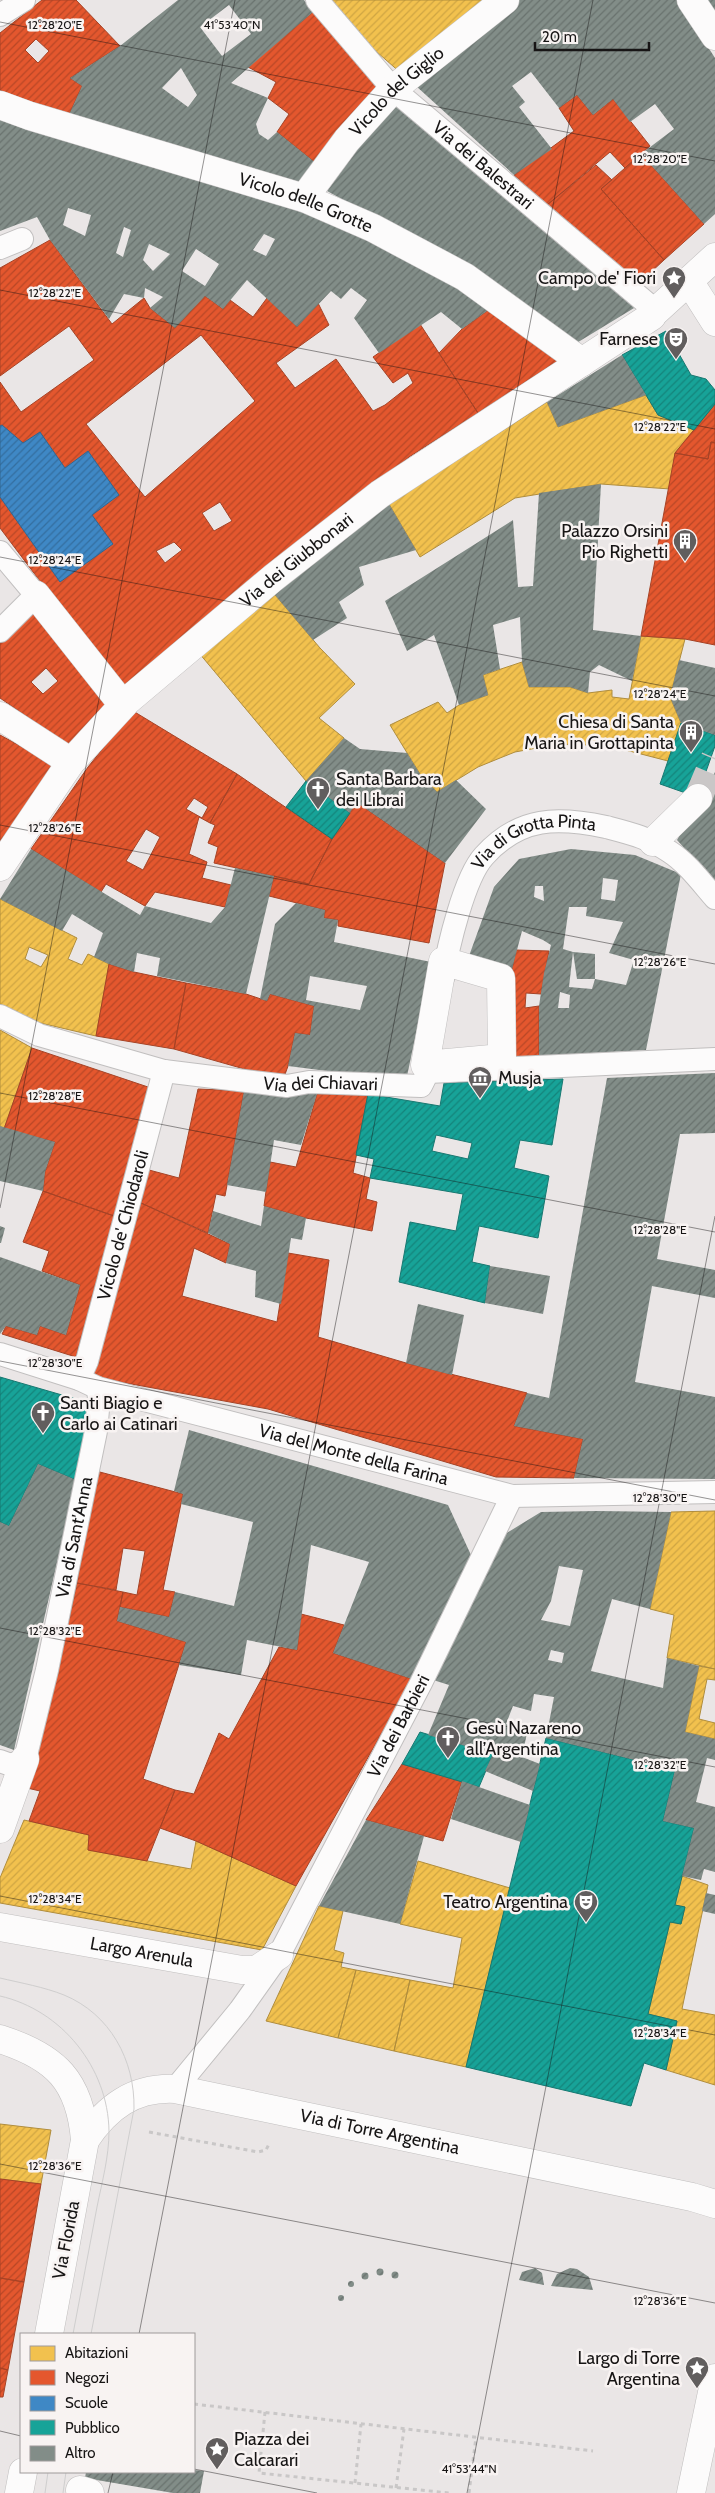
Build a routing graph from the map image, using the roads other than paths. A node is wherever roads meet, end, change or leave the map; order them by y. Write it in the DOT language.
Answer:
graph roads {
  1 [pos="24,0"];
  2 [pos="505,0"];
  3 [pos="691,0"];
  4 [pos="317,1"];
  5 [pos="0,15"];
  6 [pos="715,36"];
  7 [pos="393,89"];
  8 [pos="0,105"];
  9 [pos="304,198"];
  10 [pos="22,239"];
  11 [pos="0,248"];
  12 [pos="715,257"];
  13 [pos="689,281"];
  14 [pos="654,314"];
  15 [pos="715,322"];
  16 [pos="582,362"];
  17 [pos="0,552"];
  18 [pos="36,595"];
  19 [pos="0,631"];
  20 [pos="123,705"];
  21 [pos="0,716"];
  22 [pos="71,762"];
  23 [pos="698,798"];
  24 [pos="653,842"];
  25 [pos="0,867"];
  26 [pos="715,898"];
  27 [pos="446,962"];
  28 [pos="0,1016"];
  29 [pos="715,1058"];
  30 [pos="428,1069"];
  31 [pos="164,1071"];
  32 [pos="0,1354"];
  33 [pos="88,1383"];
  34 [pos="715,1492"];
  35 [pos="512,1496"];
  36 [pos="13,1760"];
  37 [pos="0,1829"];
  38 [pos="0,1927"];
  39 [pos="279,1955"];
  40 [pos="0,2039"];
  41 [pos="175,2089"];
  42 [pos="83,2128"];
  43 [pos="704,2201"];
  44 [pos="49,2333"];
  45 [pos="715,2378"];
  46 [pos="23,2473"];
  47 [pos="19,2493"];
  48 [pos="691,2493"];
  1 -- 5 [label="lane"];
  2 -- 7 [label="street, Vicolo del Giglio"];
  3 -- 6 [label="street"];
  4 -- 7 [label="lane, Via dei Balestrari"];
  7 -- 9 [label="street, Vicolo del Giglio"];
  7 -- 14 [label="lane, Via dei Balestrari"];
  8 -- 9 [label="street, Vicolo delle Grotte"];
  9 -- 16 [label="street, Vicolo delle Grotte"];
  10 -- 11 [label="lane"];
  12 -- 13 [label="street"];
  13 -- 14 [label="street"];
  13 -- 15 [label="street"];
  14 -- 16 [label="street, Via dei Giubbonari"];
  16 -- 20 [label="street, Via dei Giubbonari"];
  17 -- 18 [label="lane"];
  18 -- 19 [label="lane"];
  18 -- 20 [label="street"];
  20 -- 22 [label="street, Via dei Giubbonari"];
  21 -- 22 [label="street"];
  22 -- 25 [label="street, Via dei Giubbonari"];
  23 -- 24 [label="street"];
  24 -- 26 [label="lane, Via di Grotta Pinta"];
  24 -- 27 [label="lane, Via di Grotta Pinta"];
  27 -- 30 [label="street"];
  27 -- 30 [label="street"];
  28 -- 31 [label="lane, Via dei Chiavari"];
  29 -- 30 [label="lane"];
  30 -- 31 [label="lane, Via dei Chiavari"];
  31 -- 33 [label="lane, Vicolo de' Chiodaroli"];
  32 -- 33 [label="lane, Via del Monte della Farina"];
  33 -- 35 [label="lane, Via del Monte della Farina"];
  33 -- 36 [label="lane, Via di Sant'Anna"];
  34 -- 35 [label="lane, Via del Monte della Farina"];
  35 -- 39 [label="lane, Via dei Barbieri"];
  36 -- 37 [label="street, Via di Sant'Anna"];
  38 -- 39 [label="street, Largo Arenula"];
  39 -- 41 [label="lane, Via dei Barbieri"];
  40 -- 42 [label="street"];
  41 -- 42 [label="street, Via di Torre Argentina"];
  41 -- 43 [label="street, Via di Torre Argentina"];
  42 -- 44 [label="street, Via Florida"];
  45 -- 48 [label="street"];
  46 -- 47 [label="street"];
}
